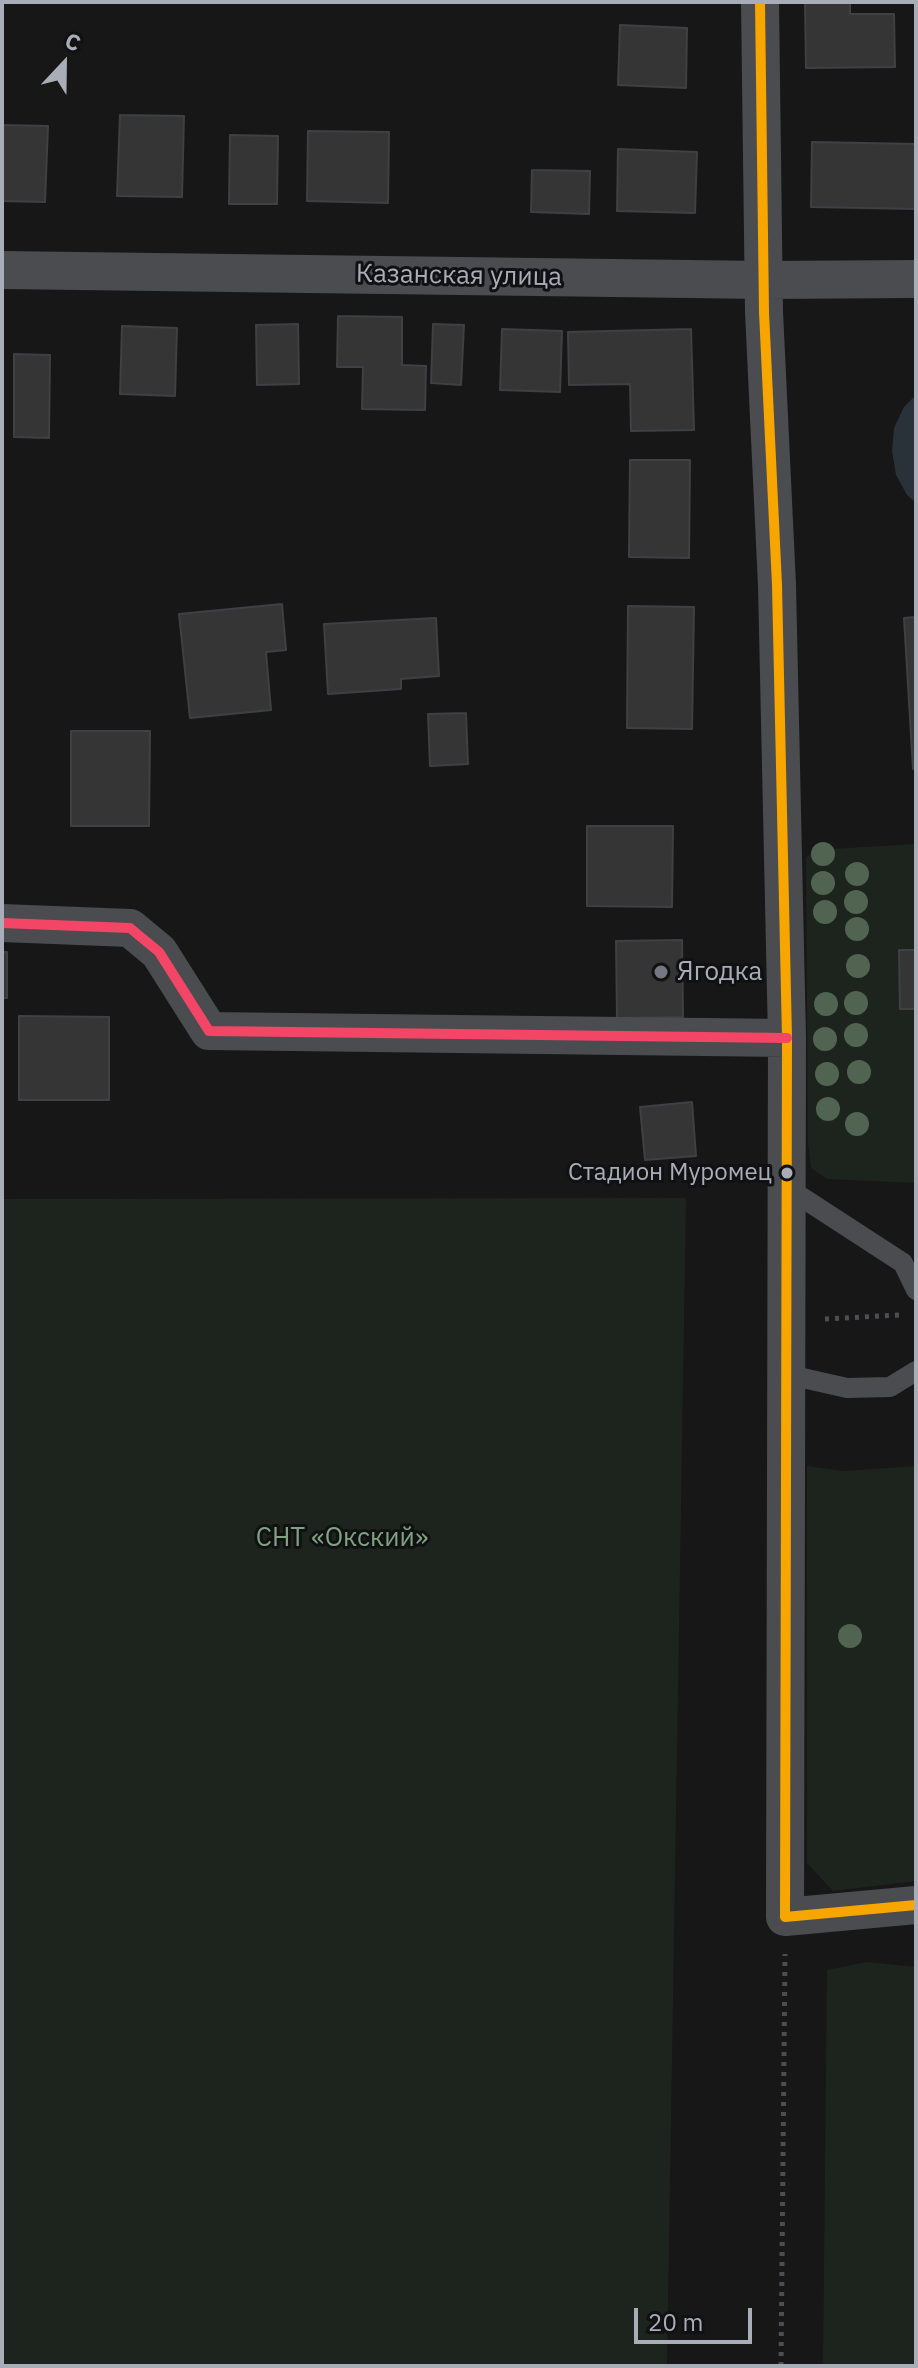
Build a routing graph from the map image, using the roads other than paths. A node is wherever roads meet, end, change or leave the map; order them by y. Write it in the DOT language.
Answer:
graph roads {
  1 [pos="760,2"];
  2 [pos="2,270"];
  3 [pos="916,279"];
  4 [pos="765,280"];
  5 [pos="2,923"];
  6 [pos="787,1038"];
  7 [pos="786,1187"];
  8 [pos="916,1290"];
  9 [pos="916,1371"];
  10 [pos="785,1374"];
  11 [pos="916,1905"];
  1 -- 4 [label="street"];
  2 -- 4 [label="street, Казанская улица"];
  3 -- 4 [label="street, Казанская улица"];
  4 -- 6 [label="street"];
  5 -- 6 [label="street"];
  6 -- 7 [label="street"];
  7 -- 8 [label="lane"];
  7 -- 10 [label="street"];
  9 -- 10 [label="lane"];
  10 -- 11 [label="street"];
}
